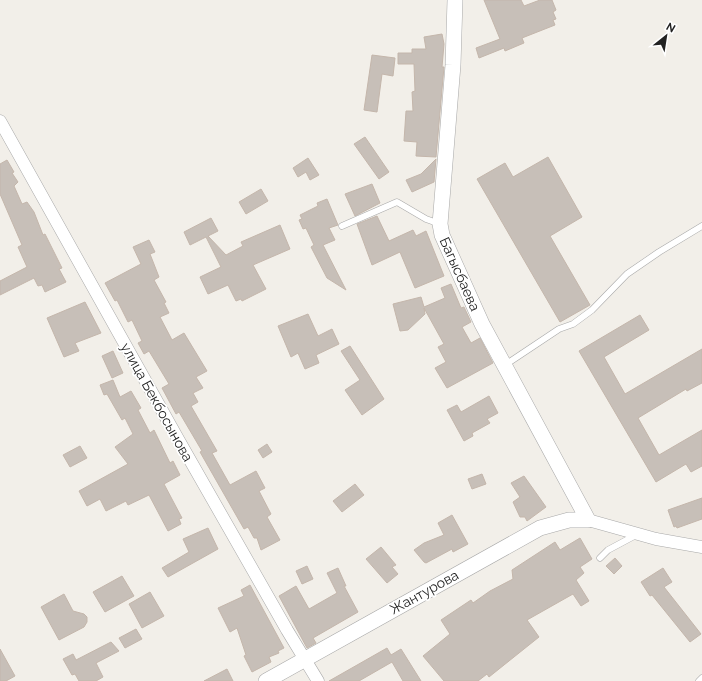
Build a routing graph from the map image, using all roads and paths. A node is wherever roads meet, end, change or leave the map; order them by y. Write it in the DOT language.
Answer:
graph roads {
  1 [pos="455,0"];
  2 [pos="0,121"];
  3 [pos="440,224"];
  4 [pos="342,226"];
  5 [pos="702,226"];
  6 [pos="504,366"];
  7 [pos="588,520"];
  8 [pos="637,534"];
  9 [pos="702,547"];
  10 [pos="600,558"];
  11 [pos="306,660"];
  12 [pos="702,678"];
  13 [pos="266,681"];
  14 [pos="318,681"];
  15 [pos="699,681"];
  1 -- 3 [label="street, Багысбаева"];
  2 -- 11 [label="street, улица Бекбосынова"];
  3 -- 4 [label="lane"];
  3 -- 6 [label="street, Багысбаева"];
  5 -- 6 [label="lane"];
  6 -- 7 [label="street, Багысбаева"];
  7 -- 8 [label="street"];
  7 -- 11 [label="street, Жантурова"];
  8 -- 9 [label="street"];
  8 -- 10 [label="lane"];
  11 -- 13 [label="street, Жантурова"];
  11 -- 14 [label="street, улица Бекбосынова"];
  12 -- 15 [label="lane"];
}
